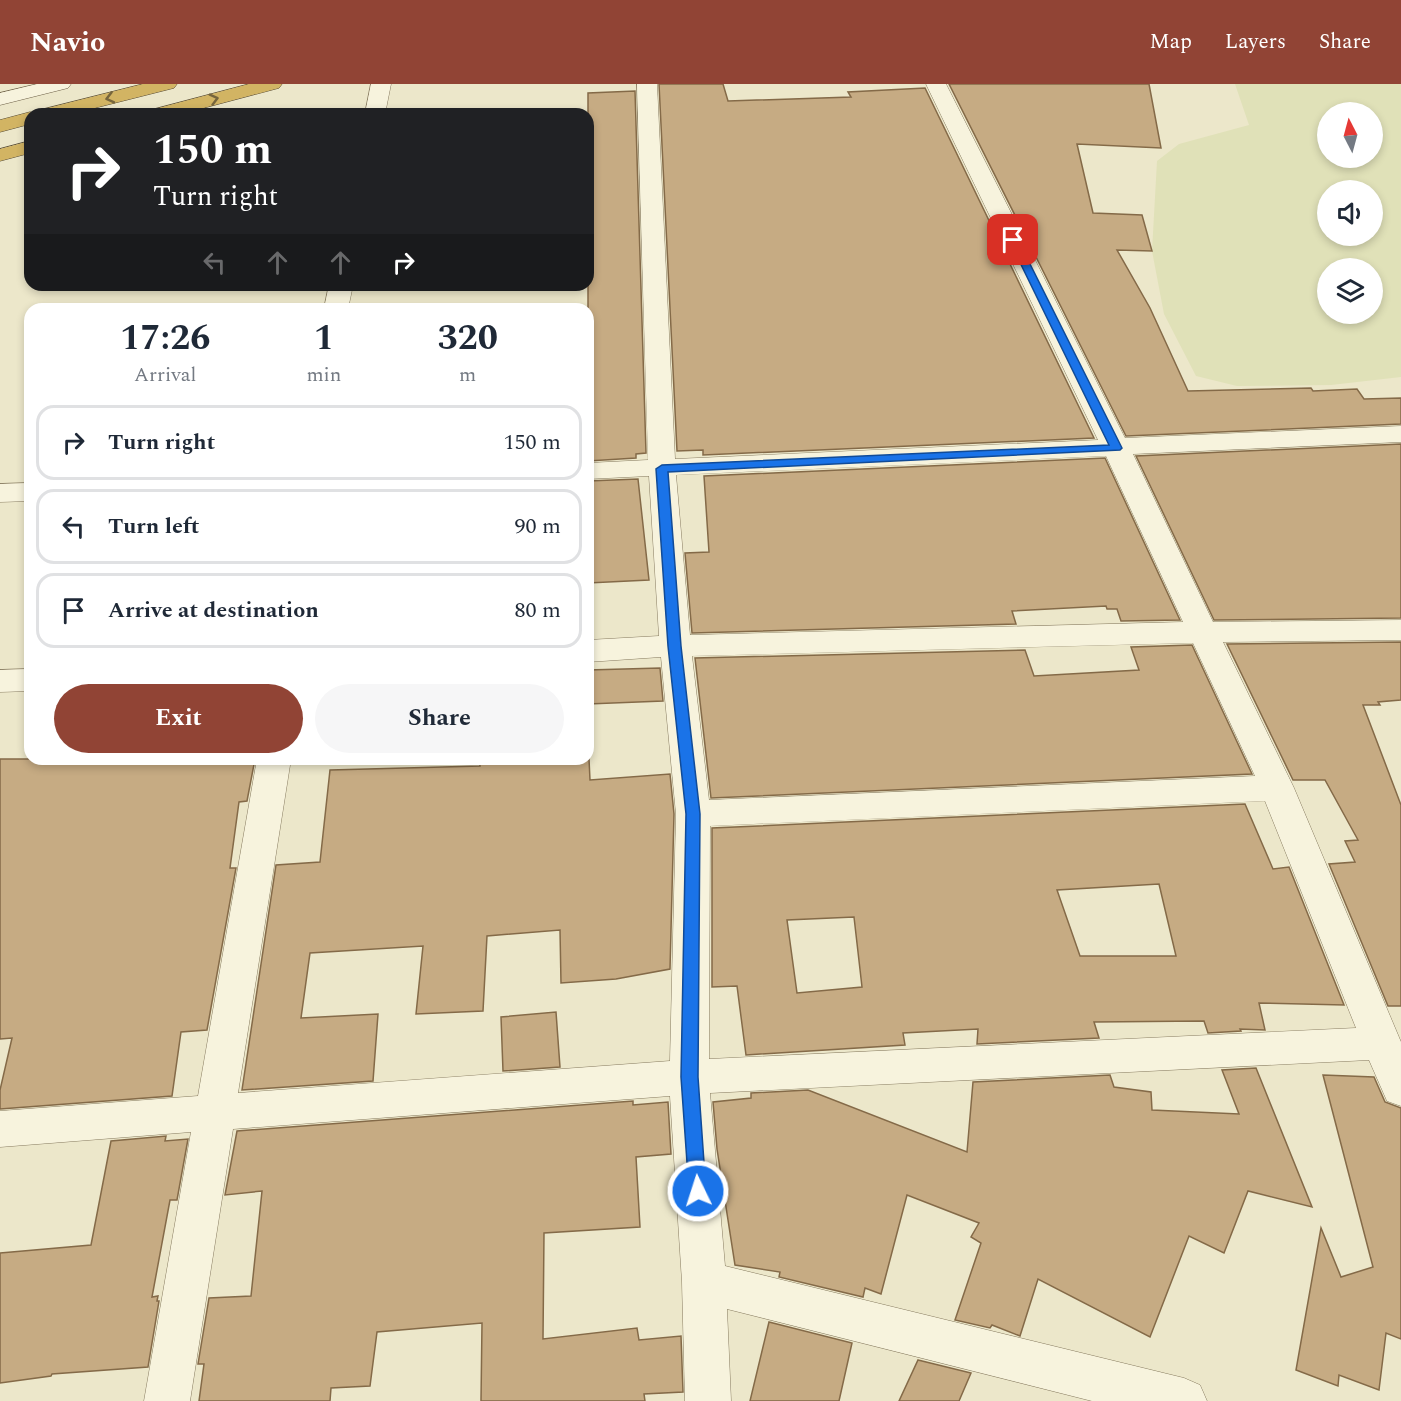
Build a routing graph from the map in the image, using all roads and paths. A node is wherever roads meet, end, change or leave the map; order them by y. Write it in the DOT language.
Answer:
graph roads {
  1 [pos="61,84"];
  2 [pos="167,84"];
  3 [pos="272,84"];
  4 [pos="381,84"];
  5 [pos="647,84"];
  6 [pos="936,84"];
  7 [pos="0,99"];
  8 [pos="71,108"];
  9 [pos="181,108"];
  10 [pos="376,108"];
  11 [pos="24,120"];
  12 [pos="0,126"];
  13 [pos="24,149"];
  14 [pos="0,155"];
  15 [pos="1401,434"];
  16 [pos="1116,448"];
  17 [pos="662,469"];
  18 [pos="594,471"];
  19 [pos="24,492"];
  20 [pos="0,493"];
  21 [pos="1401,630"];
  22 [pos="1204,632"];
  23 [pos="675,646"];
  24 [pos="594,651"];
  25 [pos="24,680"];
  26 [pos="0,681"];
  27 [pos="273,765"];
  28 [pos="1277,788"];
  29 [pos="693,814"];
  30 [pos="1381,1043"];
  31 [pos="689,1077"];
  32 [pos="1401,1089"];
  33 [pos="216,1114"];
  34 [pos="0,1130"];
  35 [pos="704,1282"];
  36 [pos="167,1401"];
  37 [pos="708,1401"];
  38 [pos="1184,1401"];
  1 -- 7 [label="street"];
  2 -- 8 [label="highway, one-way"];
  9 -- 3 [label="highway, one-way"];
  4 -- 10 [label="street"];
  5 -- 17 [label="street"];
  6 -- 16 [label="street"];
  11 -- 12 [label="highway"];
  13 -- 14 [label="highway"];
  15 -- 16 [label="street"];
  16 -- 17 [label="street"];
  16 -- 22 [label="street"];
  17 -- 18 [label="street"];
  17 -- 23 [label="street"];
  19 -- 20 [label="street"];
  21 -- 22 [label="street"];
  22 -- 23 [label="street"];
  22 -- 28 [label="street"];
  23 -- 24 [label="street"];
  23 -- 29 [label="street"];
  25 -- 26 [label="street"];
  27 -- 33 [label="street"];
  28 -- 29 [label="street"];
  28 -- 30 [label="street"];
  29 -- 31 [label="street"];
  30 -- 31 [label="street"];
  30 -- 32 [label="street"];
  31 -- 33 [label="street"];
  31 -- 35 [label="street"];
  33 -- 34 [label="street"];
  33 -- 36 [label="street"];
  35 -- 37 [label="street"];
  35 -- 38 [label="street"];
}
